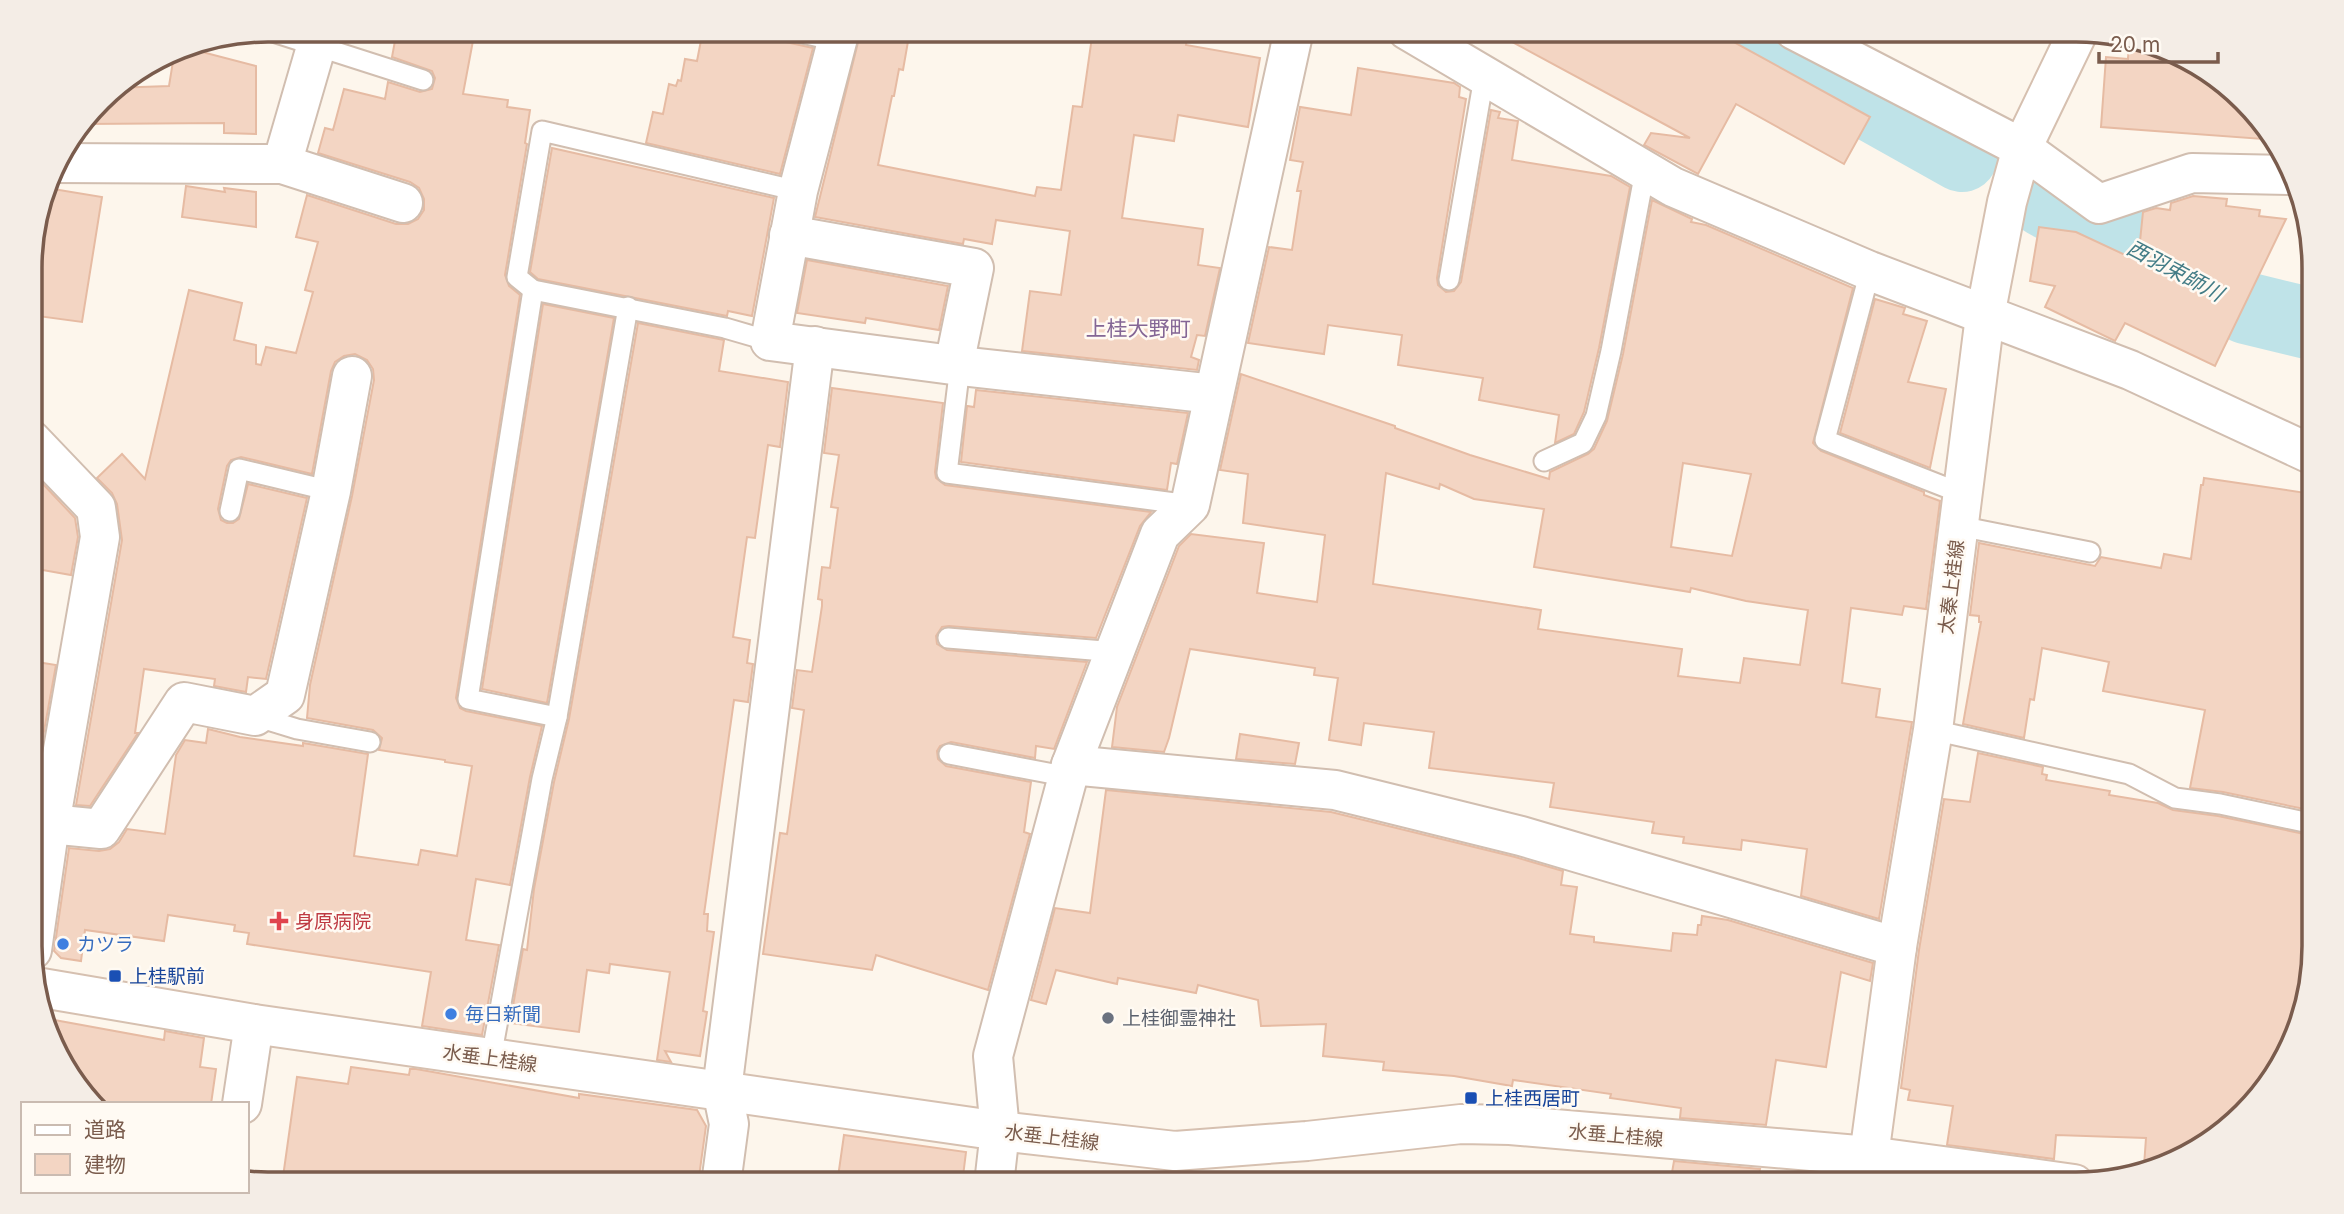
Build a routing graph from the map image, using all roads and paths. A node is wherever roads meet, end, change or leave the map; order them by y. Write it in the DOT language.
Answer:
graph roads {
  1 [pos="317,42"];
  2 [pos="330,42"];
  3 [pos="837,42"];
  4 [pos="1291,42"];
  5 [pos="1427,42"];
  6 [pos="1817,42"];
  7 [pos="2073,42"];
  8 [pos="1484,77"];
  9 [pos="423,80"];
  10 [pos="2022,148"];
  11 [pos="68,163"];
  12 [pos="282,164"];
  13 [pos="1645,171"];
  14 [pos="2282,175"];
  15 [pos="798,191"];
  16 [pos="403,203"];
  17 [pos="789,235"];
  18 [pos="1870,271"];
  19 [pos="1448,280"];
  20 [pos="533,290"];
  21 [pos="628,307"];
  22 [pos="1985,316"];
  23 [pos="770,341"];
  24 [pos="815,346"];
  25 [pos="957,366"];
  26 [pos="352,376"];
  27 [pos="1214,394"];
  28 [pos="2302,450"];
  29 [pos="42,452"];
  30 [pos="1544,461"];
  31 [pos="331,491"];
  32 [pos="1190,505"];
  33 [pos="1961,510"];
  34 [pos="230,511"];
  35 [pos="2090,552"];
  36 [pos="948,638"];
  37 [pos="1116,652"];
  38 [pos="255,716"];
  39 [pos="557,717"];
  40 [pos="1933,730"];
  41 [pos="370,742"];
  42 [pos="949,754"];
  43 [pos="1070,771"];
  44 [pos="2302,821"];
  45 [pos="50,824"];
  46 [pos="42,880"];
  47 [pos="1897,947"];
  48 [pos="47,989"];
  49 [pos="254,1024"];
  50 [pos="491,1058"];
  51 [pos="722,1090"];
  52 [pos="242,1102"];
  53 [pos="1000,1131"];
  54 [pos="1866,1170"];
  55 [pos="723,1172"];
  56 [pos="995,1172"];
  57 [pos="1897,1172"];
  1 -- 12 [label="street"];
  2 -- 9 [label="lane"];
  3 -- 15 [label="street"];
  4 -- 27 [label="street"];
  5 -- 8 [label="street"];
  6 -- 10 [label="street"];
  7 -- 10 [label="street, 太秦上桂線"];
  8 -- 13 [label="street"];
  8 -- 19 [label="lane"];
  10 -- 14 [label="street"];
  10 -- 22 [label="street, 太秦上桂線"];
  11 -- 12 [label="street"];
  12 -- 16 [label="street"];
  13 -- 18 [label="street"];
  13 -- 30 [label="lane"];
  15 -- 17 [label="street"];
  15 -- 20 [label="lane"];
  17 -- 23 [label="street"];
  17 -- 25 [label="street"];
  18 -- 22 [label="street"];
  18 -- 33 [label="lane"];
  20 -- 21 [label="lane"];
  20 -- 39 [label="lane"];
  21 -- 23 [label="lane"];
  21 -- 39 [label="lane"];
  22 -- 28 [label="street"];
  22 -- 33 [label="street, 太秦上桂線"];
  23 -- 24 [label="street"];
  24 -- 25 [label="street"];
  24 -- 51 [label="street"];
  25 -- 27 [label="street"];
  25 -- 32 [label="lane"];
  26 -- 31 [label="street"];
  27 -- 32 [label="street"];
  29 -- 45 [label="street"];
  31 -- 34 [label="lane"];
  31 -- 38 [label="street"];
  32 -- 37 [label="street"];
  33 -- 35 [label="lane"];
  33 -- 40 [label="street, 太秦上桂線"];
  36 -- 37 [label="lane"];
  37 -- 43 [label="street"];
  38 -- 41 [label="lane"];
  38 -- 45 [label="street"];
  39 -- 50 [label="lane"];
  40 -- 44 [label="lane"];
  40 -- 47 [label="street, 太秦上桂線"];
  42 -- 43 [label="lane"];
  43 -- 47 [label="street"];
  43 -- 53 [label="street"];
  45 -- 46 [label="street"];
  47 -- 54 [label="street, 太秦上桂線"];
  48 -- 49 [label="street, 水垂上桂線"];
  49 -- 50 [label="street, 水垂上桂線"];
  49 -- 52 [label="street"];
  50 -- 51 [label="street, 水垂上桂線"];
  51 -- 53 [label="street, 水垂上桂線"];
  51 -- 55 [label="street"];
  53 -- 54 [label="street, 水垂上桂線"];
  53 -- 56 [label="street"];
  54 -- 57 [label="street, 水垂上桂線"];
}
